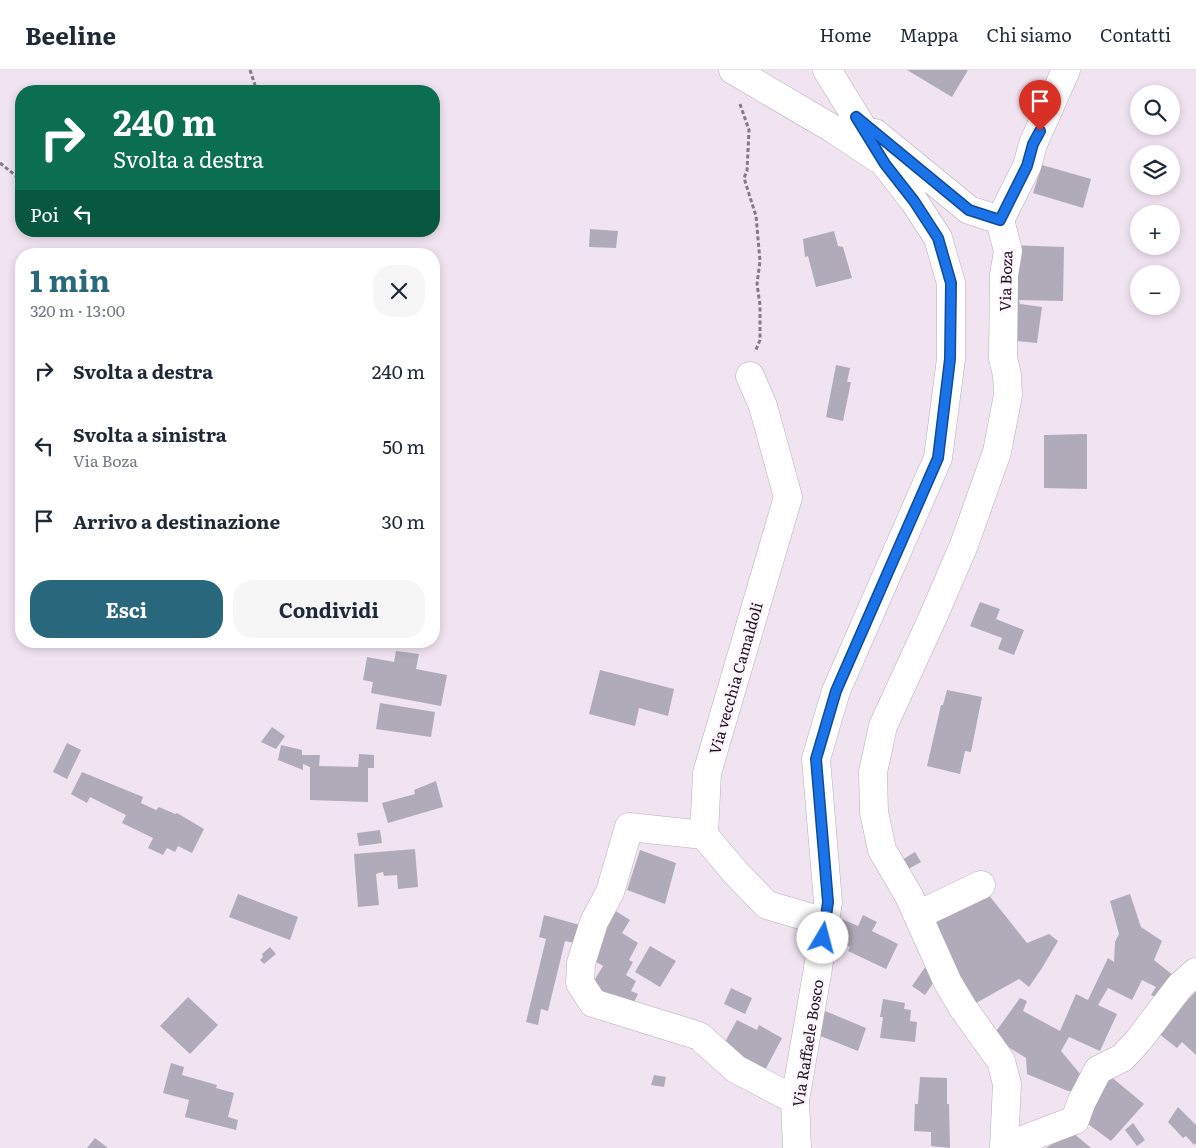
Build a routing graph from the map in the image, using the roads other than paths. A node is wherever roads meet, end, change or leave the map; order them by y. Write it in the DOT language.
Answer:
graph roads {
  1 [pos="733,70"];
  2 [pos="827,70"];
  3 [pos="1066,70"];
  4 [pos="856,117"];
  5 [pos="885,164"];
  6 [pos="1000,220"];
  7 [pos="750,376"];
  8 [pos="704,835"];
  9 [pos="981,885"];
  10 [pos="918,915"];
  11 [pos="825,922"];
  12 [pos="1196,972"];
  13 [pos="795,1100"];
  14 [pos="1004,1147"];
  15 [pos="797,1148"];
  1 -- 5 [label="street"];
  2 -- 4 [label="street, Via Raffaele Bosco"];
  3 -- 6 [label="street"];
  4 -- 5 [label="street, Via Raffaele Bosco"];
  4 -- 6 [label="street"];
  5 -- 11 [label="street, Via Raffaele Bosco"];
  6 -- 10 [label="street, Via Boza"];
  7 -- 8 [label="street, Via vecchia Camaldoli"];
  8 -- 11 [label="street"];
  8 -- 13 [label="street"];
  9 -- 10 [label="street"];
  10 -- 14 [label="street, Via Boza"];
  11 -- 13 [label="street, Via Raffaele Bosco"];
  12 -- 14 [label="street"];
  13 -- 15 [label="street, Via Raffaele Bosco"];
}
